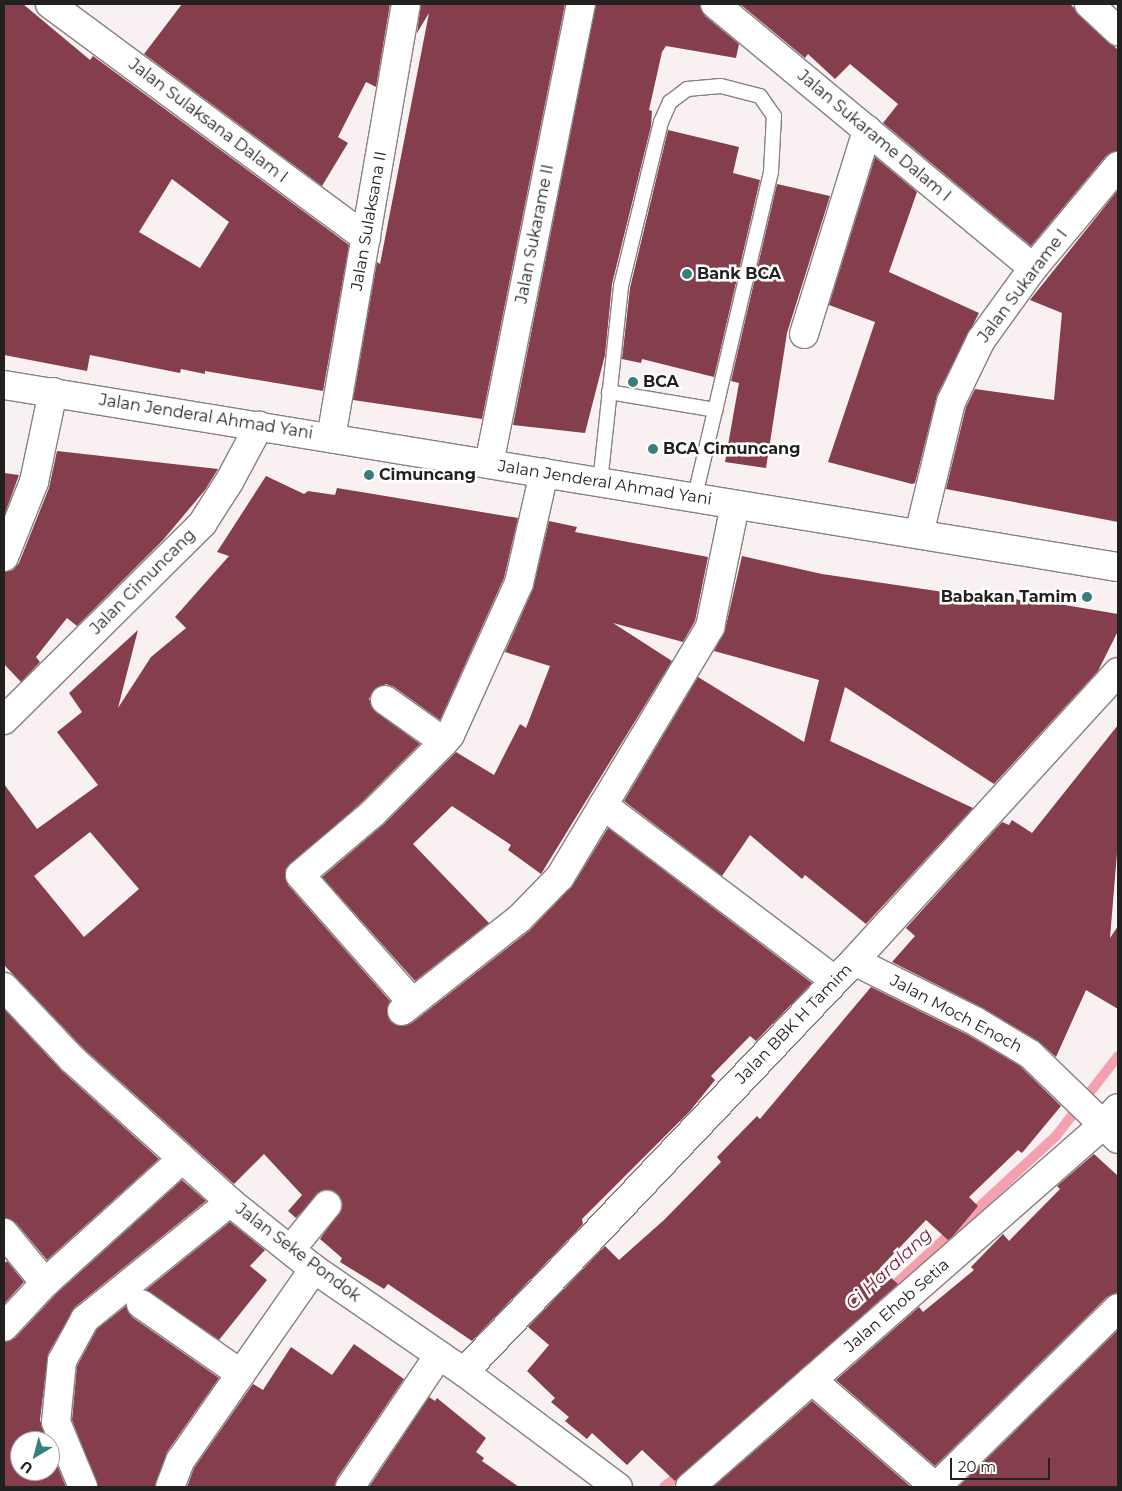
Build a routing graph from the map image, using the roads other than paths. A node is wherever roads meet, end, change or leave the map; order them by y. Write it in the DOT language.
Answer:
graph roads {
  1 [pos="50,4"];
  2 [pos="406,4"];
  3 [pos="582,4"];
  4 [pos="1089,4"];
  5 [pos="724,7"];
  6 [pos="1118,31"];
  7 [pos="867,130"];
  8 [pos="1118,166"];
  9 [pos="366,238"];
  10 [pos="1033,268"];
  11 [pos="804,334"];
  12 [pos="4,385"];
  13 [pos="53,392"];
  14 [pos="610,392"];
  15 [pos="715,410"];
  16 [pos="258,426"];
  17 [pos="331,438"];
  18 [pos="489,464"];
  19 [pos="544,473"];
  20 [pos="600,483"];
  21 [pos="694,498"];
  22 [pos="736,505"];
  23 [pos="919,534"];
  24 [pos="4,558"];
  25 [pos="1118,567"];
  26 [pos="1118,672"];
  27 [pos="386,700"];
  28 [pos="4,720"];
  29 [pos="444,742"];
  30 [pos="603,805"];
  31 [pos="854,961"];
  32 [pos="834,980"];
  33 [pos="4,987"];
  34 [pos="1109,1121"];
  35 [pos="182,1159"];
  36 [pos="230,1202"];
  37 [pos="327,1205"];
  38 [pos="4,1232"];
  39 [pos="291,1250"];
  40 [pos="314,1269"];
  41 [pos="45,1283"];
  42 [pos="141,1304"];
  43 [pos="1118,1308"];
  44 [pos="4,1327"];
  45 [pos="439,1355"];
  46 [pos="464,1372"];
  47 [pos="241,1374"];
  48 [pos="812,1380"];
  49 [pos="83,1487"];
  50 [pos="170,1487"];
  51 [pos="350,1487"];
  52 [pos="618,1487"];
  53 [pos="690,1487"];
  54 [pos="935,1487"];
  1 -- 9 [label="street, Jalan Sulaksana Dalam I"];
  2 -- 9 [label="street, Jalan Sulaksana II"];
  3 -- 18 [label="street, Jalan Sukarame II"];
  4 -- 6 [label="street"];
  5 -- 7 [label="street, Jalan Sukarame Dalam I"];
  7 -- 10 [label="street, Jalan Sukarame Dalam I"];
  7 -- 11 [label="street"];
  8 -- 10 [label="street, Jalan Sukarame I"];
  9 -- 17 [label="street, Jalan Sulaksana II"];
  10 -- 23 [label="street, Jalan Sukarame I"];
  12 -- 13 [label="street, Jalan Jenderal Ahmad Yani"];
  13 -- 16 [label="street, Jalan Jenderal Ahmad Yani"];
  13 -- 24 [label="street"];
  14 -- 15 [label="lane"];
  14 -- 15 [label="lane"];
  14 -- 20 [label="lane"];
  15 -- 21 [label="lane"];
  16 -- 17 [label="street, Jalan Jenderal Ahmad Yani"];
  16 -- 28 [label="street, Jalan Cimuncang"];
  17 -- 18 [label="street, Jalan Jenderal Ahmad Yani"];
  18 -- 19 [label="street, Jalan Jenderal Ahmad Yani"];
  19 -- 20 [label="street, Jalan Jenderal Ahmad Yani"];
  19 -- 29 [label="street"];
  20 -- 21 [label="street, Jalan Jenderal Ahmad Yani"];
  21 -- 22 [label="street, Jalan Jenderal Ahmad Yani"];
  22 -- 23 [label="street, Jalan Jenderal Ahmad Yani"];
  22 -- 30 [label="street"];
  23 -- 25 [label="street, Jalan Jenderal Ahmad Yani"];
  26 -- 31 [label="street, Jalan BBK H Tamim"];
  27 -- 29 [label="street"];
  29 -- 30 [label="street"];
  30 -- 32 [label="street"];
  31 -- 32 [label="street, Jalan BBK H Tamim"];
  31 -- 34 [label="street, Jalan Moch Enoch"];
  32 -- 46 [label="street, Jalan BBK H Tamim"];
  33 -- 35 [label="street, Jalan Seke Pondok"];
  34 -- 48 [label="street, Jalan Ehob Setia"];
  35 -- 36 [label="street, Jalan Seke Pondok"];
  35 -- 41 [label="street"];
  36 -- 39 [label="street, Jalan Seke Pondok"];
  36 -- 49 [label="street"];
  37 -- 39 [label="street"];
  38 -- 41 [label="street"];
  39 -- 40 [label="street, Jalan Seke Pondok"];
  40 -- 45 [label="street, Jalan Seke Pondok"];
  40 -- 47 [label="street"];
  41 -- 44 [label="street"];
  42 -- 47 [label="street"];
  43 -- 54 [label="street"];
  45 -- 46 [label="street, Jalan Seke Pondok"];
  45 -- 51 [label="street"];
  46 -- 52 [label="street, Jalan Seke Pondok"];
  47 -- 50 [label="street"];
  48 -- 53 [label="street, Jalan Ehob Setia"];
  48 -- 54 [label="street"];
}
